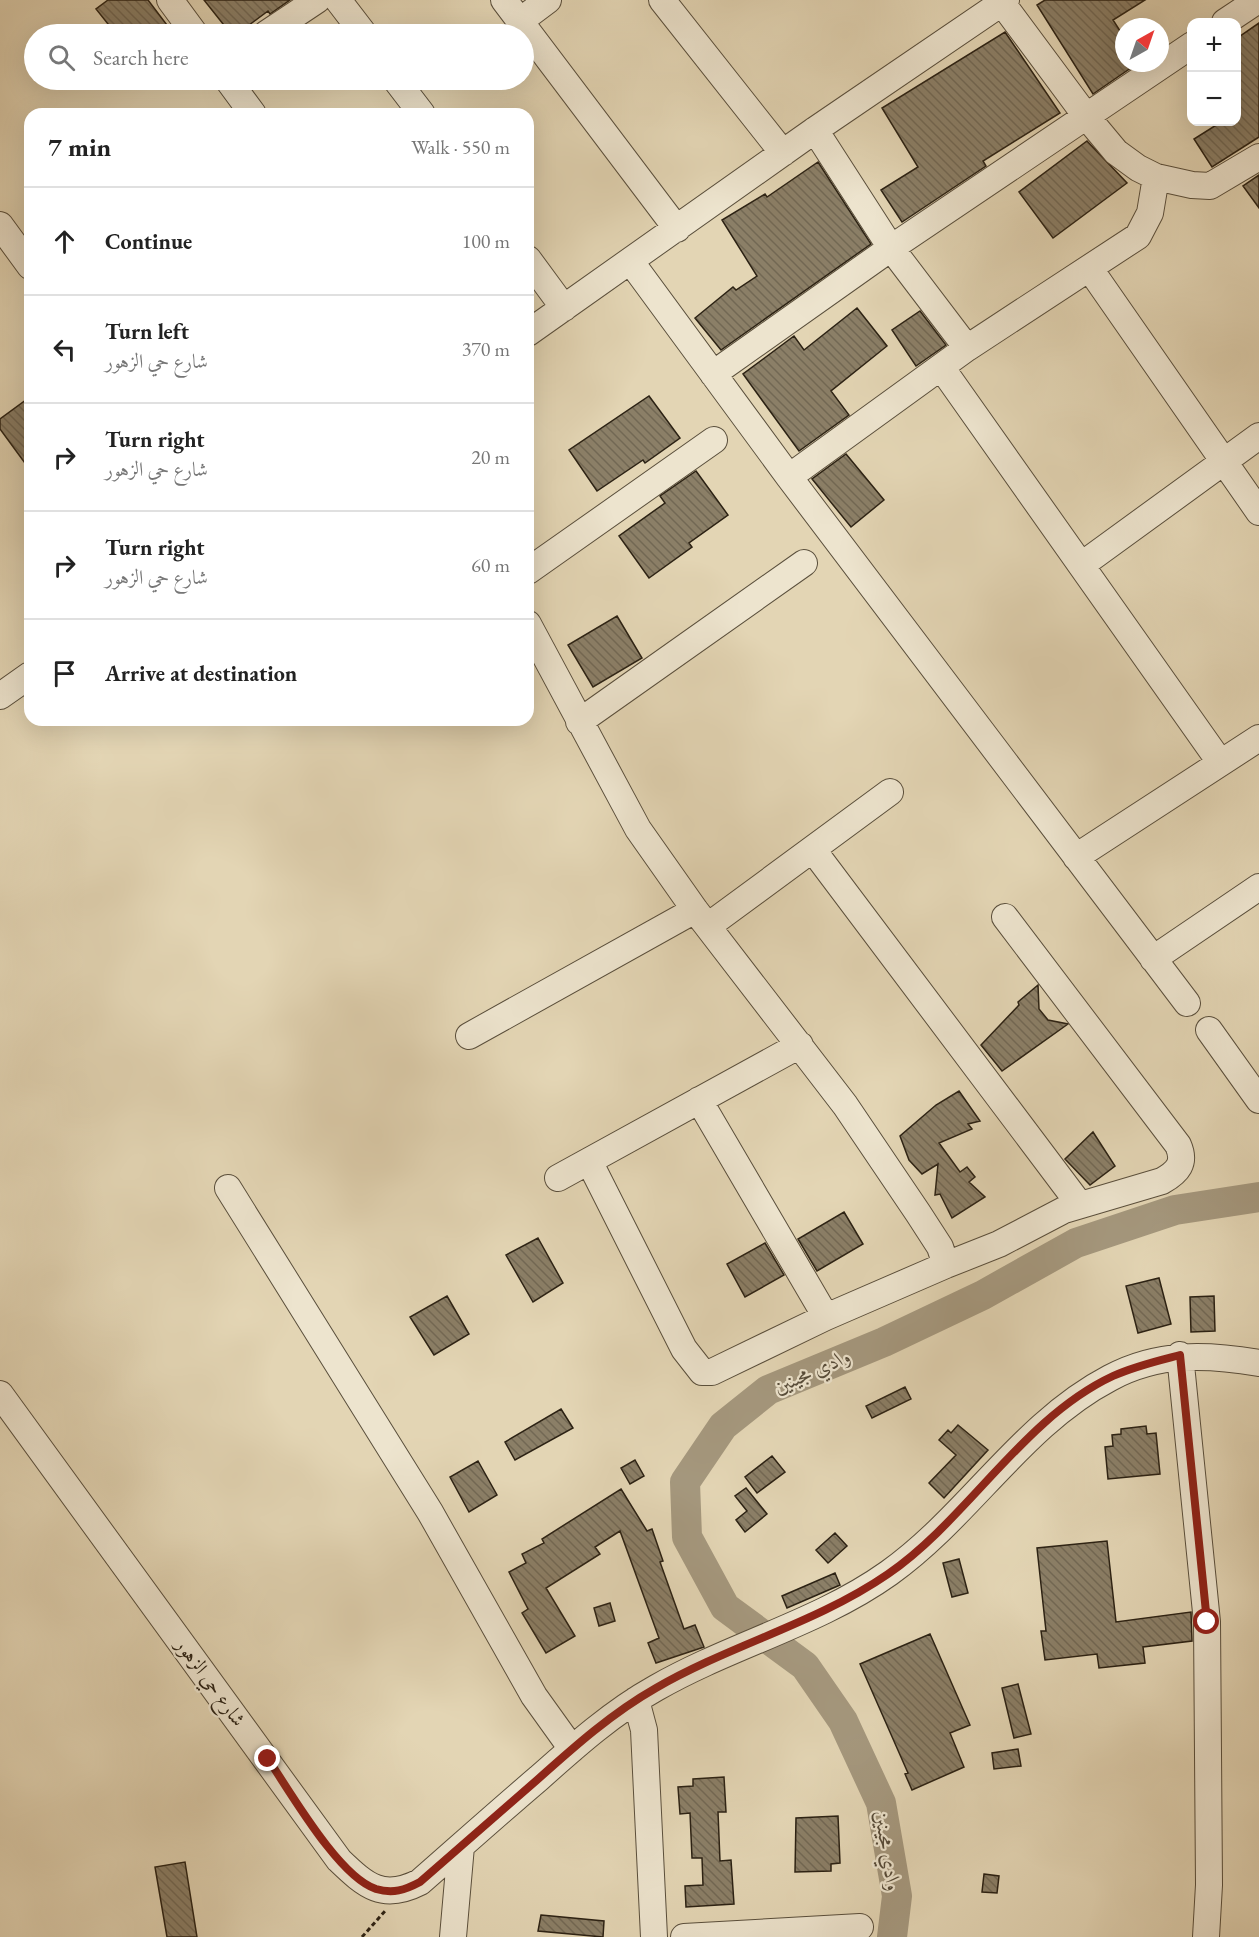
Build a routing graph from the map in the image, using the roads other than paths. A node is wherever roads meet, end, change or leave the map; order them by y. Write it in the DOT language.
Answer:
graph roads {
  1 [pos="170,0"];
  2 [pos="317,0"];
  3 [pos="338,0"];
  4 [pos="504,0"];
  5 [pos="548,0"];
  6 [pos="662,0"];
  7 [pos="1258,0"];
  8 [pos="1004,1"];
  9 [pos="1231,18"];
  10 [pos="520,21"];
  11 [pos="188,24"];
  12 [pos="282,24"];
  13 [pos="356,24"];
  14 [pos="522,24"];
  15 [pos="534,40"];
  16 [pos="1187,48"];
  17 [pos="235,90"];
  18 [pos="404,90"];
  19 [pos="249,108"];
  20 [pos="417,108"];
  21 [pos="1086,116"];
  22 [pos="814,130"];
  23 [pos="783,153"];
  24 [pos="1259,157"];
  25 [pos="1156,177"];
  26 [pos="0,225"];
  27 [pos="677,229"];
  28 [pos="891,248"];
  29 [pos="24,258"];
  30 [pos="631,262"];
  31 [pos="534,267"];
  32 [pos="1090,269"];
  33 [pos="564,308"];
  34 [pos="534,329"];
  35 [pos="967,348"];
  36 [pos="941,367"];
  37 [pos="713,374"];
  38 [pos="1259,436"];
  39 [pos="714,441"];
  40 [pos="1224,462"];
  41 [pos="789,477"];
  42 [pos="1259,512"];
  43 [pos="804,563"];
  44 [pos="1083,564"];
  45 [pos="534,567"];
  46 [pos="534,636"];
  47 [pos="24,679"];
  48 [pos="0,696"];
  49 [pos="579,722"];
  50 [pos="1259,738"];
  51 [pos="1220,762"];
  52 [pos="890,792"];
  53 [pos="813,850"];
  54 [pos="1076,857"];
  55 [pos="1259,887"];
  56 [pos="1005,917"];
  57 [pos="702,918"];
  58 [pos="1153,959"];
  59 [pos="1187,1003"];
  60 [pos="1209,1030"];
  61 [pos="469,1036"];
  62 [pos="800,1045"];
  63 [pos="1257,1092"];
  64 [pos="699,1100"];
  65 [pos="589,1161"];
  66 [pos="558,1178"];
  67 [pos="228,1188"];
  68 [pos="1080,1205"];
  69 [pos="946,1264"];
  70 [pos="826,1317"];
  71 [pos="1180,1355"];
  72 [pos="1259,1362"];
  73 [pos="0,1394"];
  74 [pos="636,1700"];
  75 [pos="572,1749"];
  76 [pos="461,1846"];
  77 [pos="860,1927"];
  78 [pos="453,1937"];
  79 [pos="654,1937"];
  80 [pos="684,1937"];
  81 [pos="1206,1937"];
  1 -- 11 [label="street"];
  2 -- 12 [label="street"];
  3 -- 13 [label="street"];
  4 -- 10 [label="street"];
  5 -- 10 [label="street"];
  6 -- 23 [label="street"];
  7 -- 9 [label="street"];
  8 -- 21 [label="street"];
  8 -- 22 [label="street"];
  10 -- 14 [label="street"];
  15 -- 27 [label="street"];
  16 -- 21 [label="street"];
  17 -- 19 [label="street"];
  18 -- 20 [label="street"];
  21 -- 25 [label="street"];
  21 -- 28 [label="street"];
  22 -- 23 [label="street"];
  22 -- 28 [label="street"];
  23 -- 27 [label="street"];
  24 -- 25 [label="street"];
  25 -- 32 [label="street"];
  26 -- 29 [label="street"];
  27 -- 30 [label="street"];
  28 -- 35 [label="street"];
  28 -- 37 [label="street"];
  30 -- 33 [label="street"];
  30 -- 37 [label="street"];
  31 -- 33 [label="street"];
  32 -- 35 [label="street"];
  32 -- 40 [label="street"];
  33 -- 34 [label="street"];
  35 -- 36 [label="street"];
  36 -- 41 [label="street"];
  36 -- 44 [label="street"];
  37 -- 41 [label="street"];
  38 -- 40 [label="street"];
  39 -- 45 [label="street"];
  40 -- 42 [label="street"];
  40 -- 44 [label="street"];
  41 -- 54 [label="street"];
  43 -- 49 [label="street"];
  44 -- 51 [label="street"];
  46 -- 49 [label="street"];
  47 -- 48 [label="street"];
  49 -- 57 [label="street"];
  50 -- 51 [label="street"];
  51 -- 54 [label="street"];
  52 -- 53 [label="street"];
  53 -- 57 [label="street"];
  53 -- 68 [label="street"];
  54 -- 58 [label="street"];
  55 -- 58 [label="street"];
  56 -- 68 [label="street"];
  57 -- 61 [label="street"];
  57 -- 62 [label="street"];
  58 -- 59 [label="street"];
  60 -- 63 [label="street"];
  62 -- 64 [label="street"];
  62 -- 69 [label="street"];
  64 -- 65 [label="street"];
  64 -- 70 [label="street"];
  65 -- 66 [label="street"];
  65 -- 70 [label="street"];
  67 -- 75 [label="street"];
  68 -- 69 [label="street"];
  69 -- 70 [label="street"];
  71 -- 72 [label="street"];
  71 -- 74 [label="street"];
  71 -- 81 [label="street"];
  73 -- 76 [label="street, شارع حي الزهور"];
  74 -- 75 [label="street"];
  74 -- 79 [label="street"];
  75 -- 76 [label="street"];
  76 -- 78 [label="street"];
  77 -- 80 [label="street"];
}
